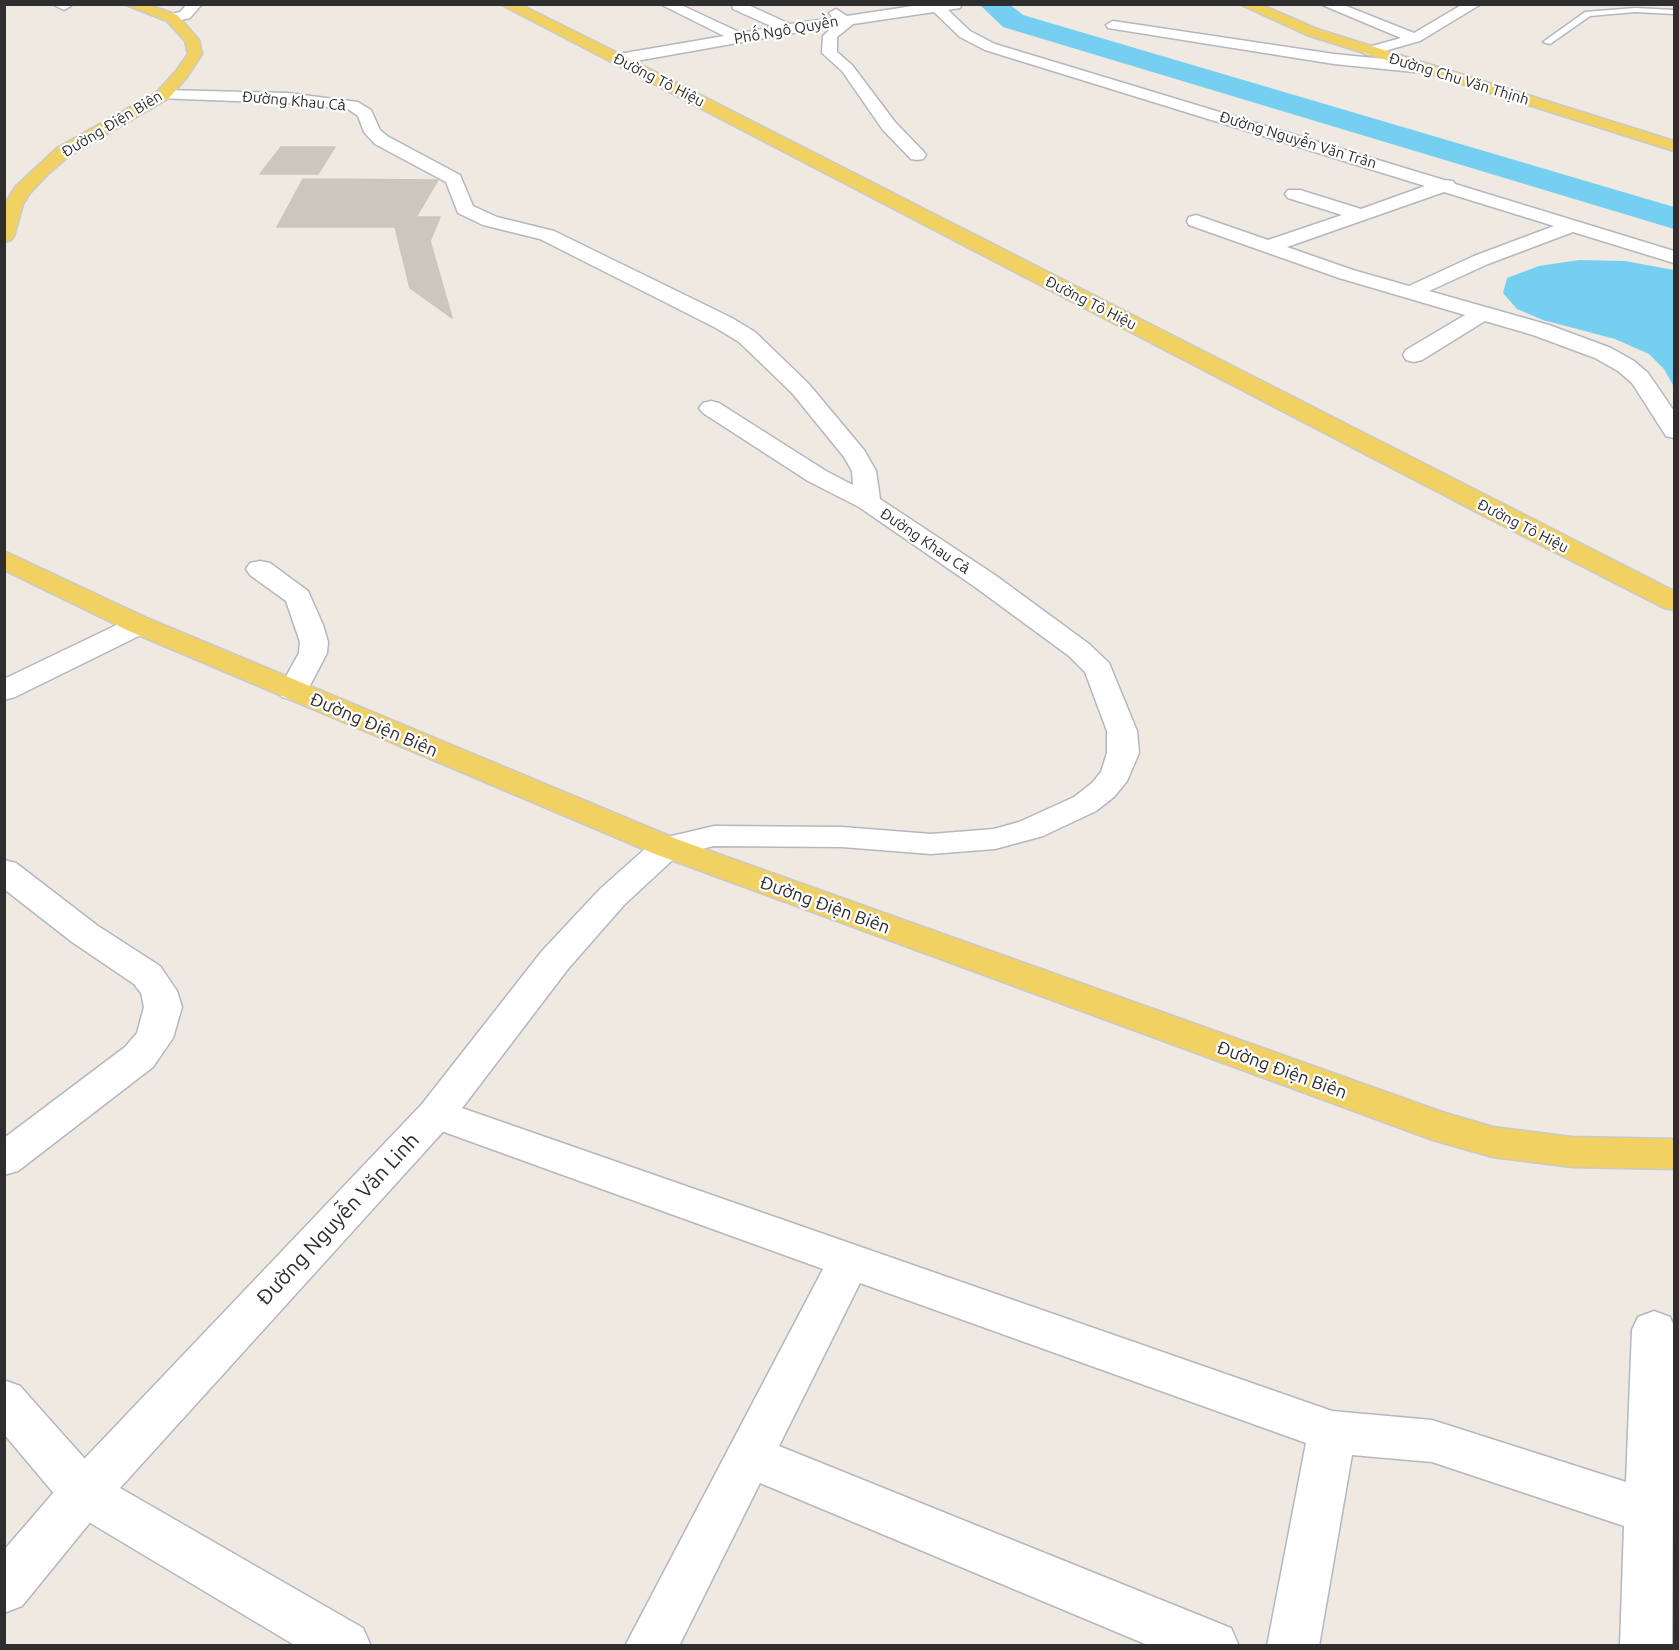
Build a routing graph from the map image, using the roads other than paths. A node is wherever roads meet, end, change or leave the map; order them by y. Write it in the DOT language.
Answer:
graph roads {
  1 [pos="131,4"];
  2 [pos="195,4"];
  3 [pos="507,4"];
  4 [pos="667,4"];
  5 [pos="825,4"];
  6 [pos="1246,4"];
  7 [pos="1327,4"];
  8 [pos="947,5"];
  9 [pos="1471,5"];
  10 [pos="738,6"];
  11 [pos="1674,12"];
  12 [pos="172,18"];
  13 [pos="845,20"];
  14 [pos="1113,25"];
  15 [pos="789,29"];
  16 [pos="740,38"];
  17 [pos="1415,38"];
  18 [pos="1547,42"];
  19 [pos="1370,51"];
  20 [pos="620,59"];
  21 [pos="1424,68"];
  22 [pos="163,94"];
  23 [pos="1674,146"];
  24 [pos="917,155"];
  25 [pos="1447,185"];
  26 [pos="1294,195"];
  27 [pos="1362,214"];
  28 [pos="1196,221"];
  29 [pos="1575,225"];
  30 [pos="4,236"];
  31 [pos="1267,247"];
  32 [pos="1674,257"];
  33 [pos="1409,292"];
  34 [pos="1483,313"];
  35 [pos="1414,355"];
  36 [pos="711,408"];
  37 [pos="1674,431"];
  38 [pos="868,502"];
  39 [pos="4,559"];
  40 [pos="260,569"];
  41 [pos="1674,602"];
  42 [pos="139,625"];
  43 [pos="4,691"];
  44 [pos="293,691"];
  45 [pos="667,847"];
  46 [pos="4,871"];
  47 [pos="436,1114"];
  48 [pos="1674,1154"];
  49 [pos="4,1160"];
  50 [pos="850,1260"];
  51 [pos="1654,1330"];
  52 [pos="4,1400"];
  53 [pos="1332,1432"];
  54 [pos="749,1456"];
  55 [pos="84,1493"];
  56 [pos="1649,1512"];
  57 [pos="4,1589"];
  58 [pos="345,1646"];
  59 [pos="651,1646"];
  60 [pos="1213,1646"];
  61 [pos="1293,1646"];
  62 [pos="1646,1646"];
  1 -- 12 [label="main road, Đường Điện Biên"];
  2 -- 12 [label="street"];
  3 -- 20 [label="main road, Đường Tô Hiệu"];
  4 -- 16 [label="street"];
  5 -- 13 [label="street"];
  6 -- 19 [label="main road, Đường Chu Văn Thịnh"];
  7 -- 17 [label="street"];
  8 -- 13 [label="street, Phố Ngô Quyền"];
  8 -- 25 [label="street, Đường Nguyễn Văn Trân"];
  9 -- 17 [label="street"];
  10 -- 15 [label="street"];
  11 -- 18 [label="lane"];
  12 -- 22 [label="main road, Đường Điện Biên"];
  13 -- 15 [label="street, Phố Ngô Quyền"];
  13 -- 24 [label="street"];
  14 -- 21 [label="street"];
  15 -- 16 [label="street, Phố Ngô Quyền"];
  16 -- 20 [label="street, Phố Ngô Quyền"];
  17 -- 19 [label="street"];
  19 -- 21 [label="main road, Đường Chu Văn Thịnh"];
  20 -- 41 [label="main road, Đường Tô Hiệu"];
  21 -- 23 [label="main road, Đường Chu Văn Thịnh"];
  22 -- 30 [label="main road, Đường Điện Biên"];
  22 -- 38 [label="street, Đường Khau Cả"];
  25 -- 27 [label="street"];
  25 -- 29 [label="street, Đường Nguyễn Văn Trân"];
  26 -- 27 [label="street"];
  27 -- 31 [label="street"];
  28 -- 31 [label="street"];
  29 -- 32 [label="street, Đường Nguyễn Văn Trân"];
  29 -- 33 [label="street"];
  31 -- 33 [label="street"];
  33 -- 34 [label="street"];
  34 -- 35 [label="street"];
  34 -- 37 [label="street"];
  36 -- 38 [label="street"];
  38 -- 45 [label="street, Đường Khau Cả"];
  39 -- 42 [label="main road, Đường Điện Biên"];
  40 -- 44 [label="street"];
  42 -- 43 [label="street"];
  42 -- 44 [label="main road, Đường Điện Biên"];
  44 -- 45 [label="main road, Đường Điện Biên"];
  45 -- 47 [label="street, Đường Nguyễn Văn Linh"];
  45 -- 48 [label="main road, Đường Điện Biên"];
  46 -- 49 [label="street"];
  47 -- 50 [label="street"];
  47 -- 55 [label="street, Đường Nguyễn Văn Linh"];
  50 -- 53 [label="street"];
  50 -- 54 [label="street"];
  51 -- 56 [label="street"];
  52 -- 55 [label="street"];
  53 -- 56 [label="street"];
  53 -- 61 [label="street"];
  54 -- 59 [label="street"];
  54 -- 60 [label="street"];
  55 -- 57 [label="street, Đường Nguyễn Văn Linh"];
  55 -- 58 [label="street"];
  56 -- 62 [label="street"];
}
